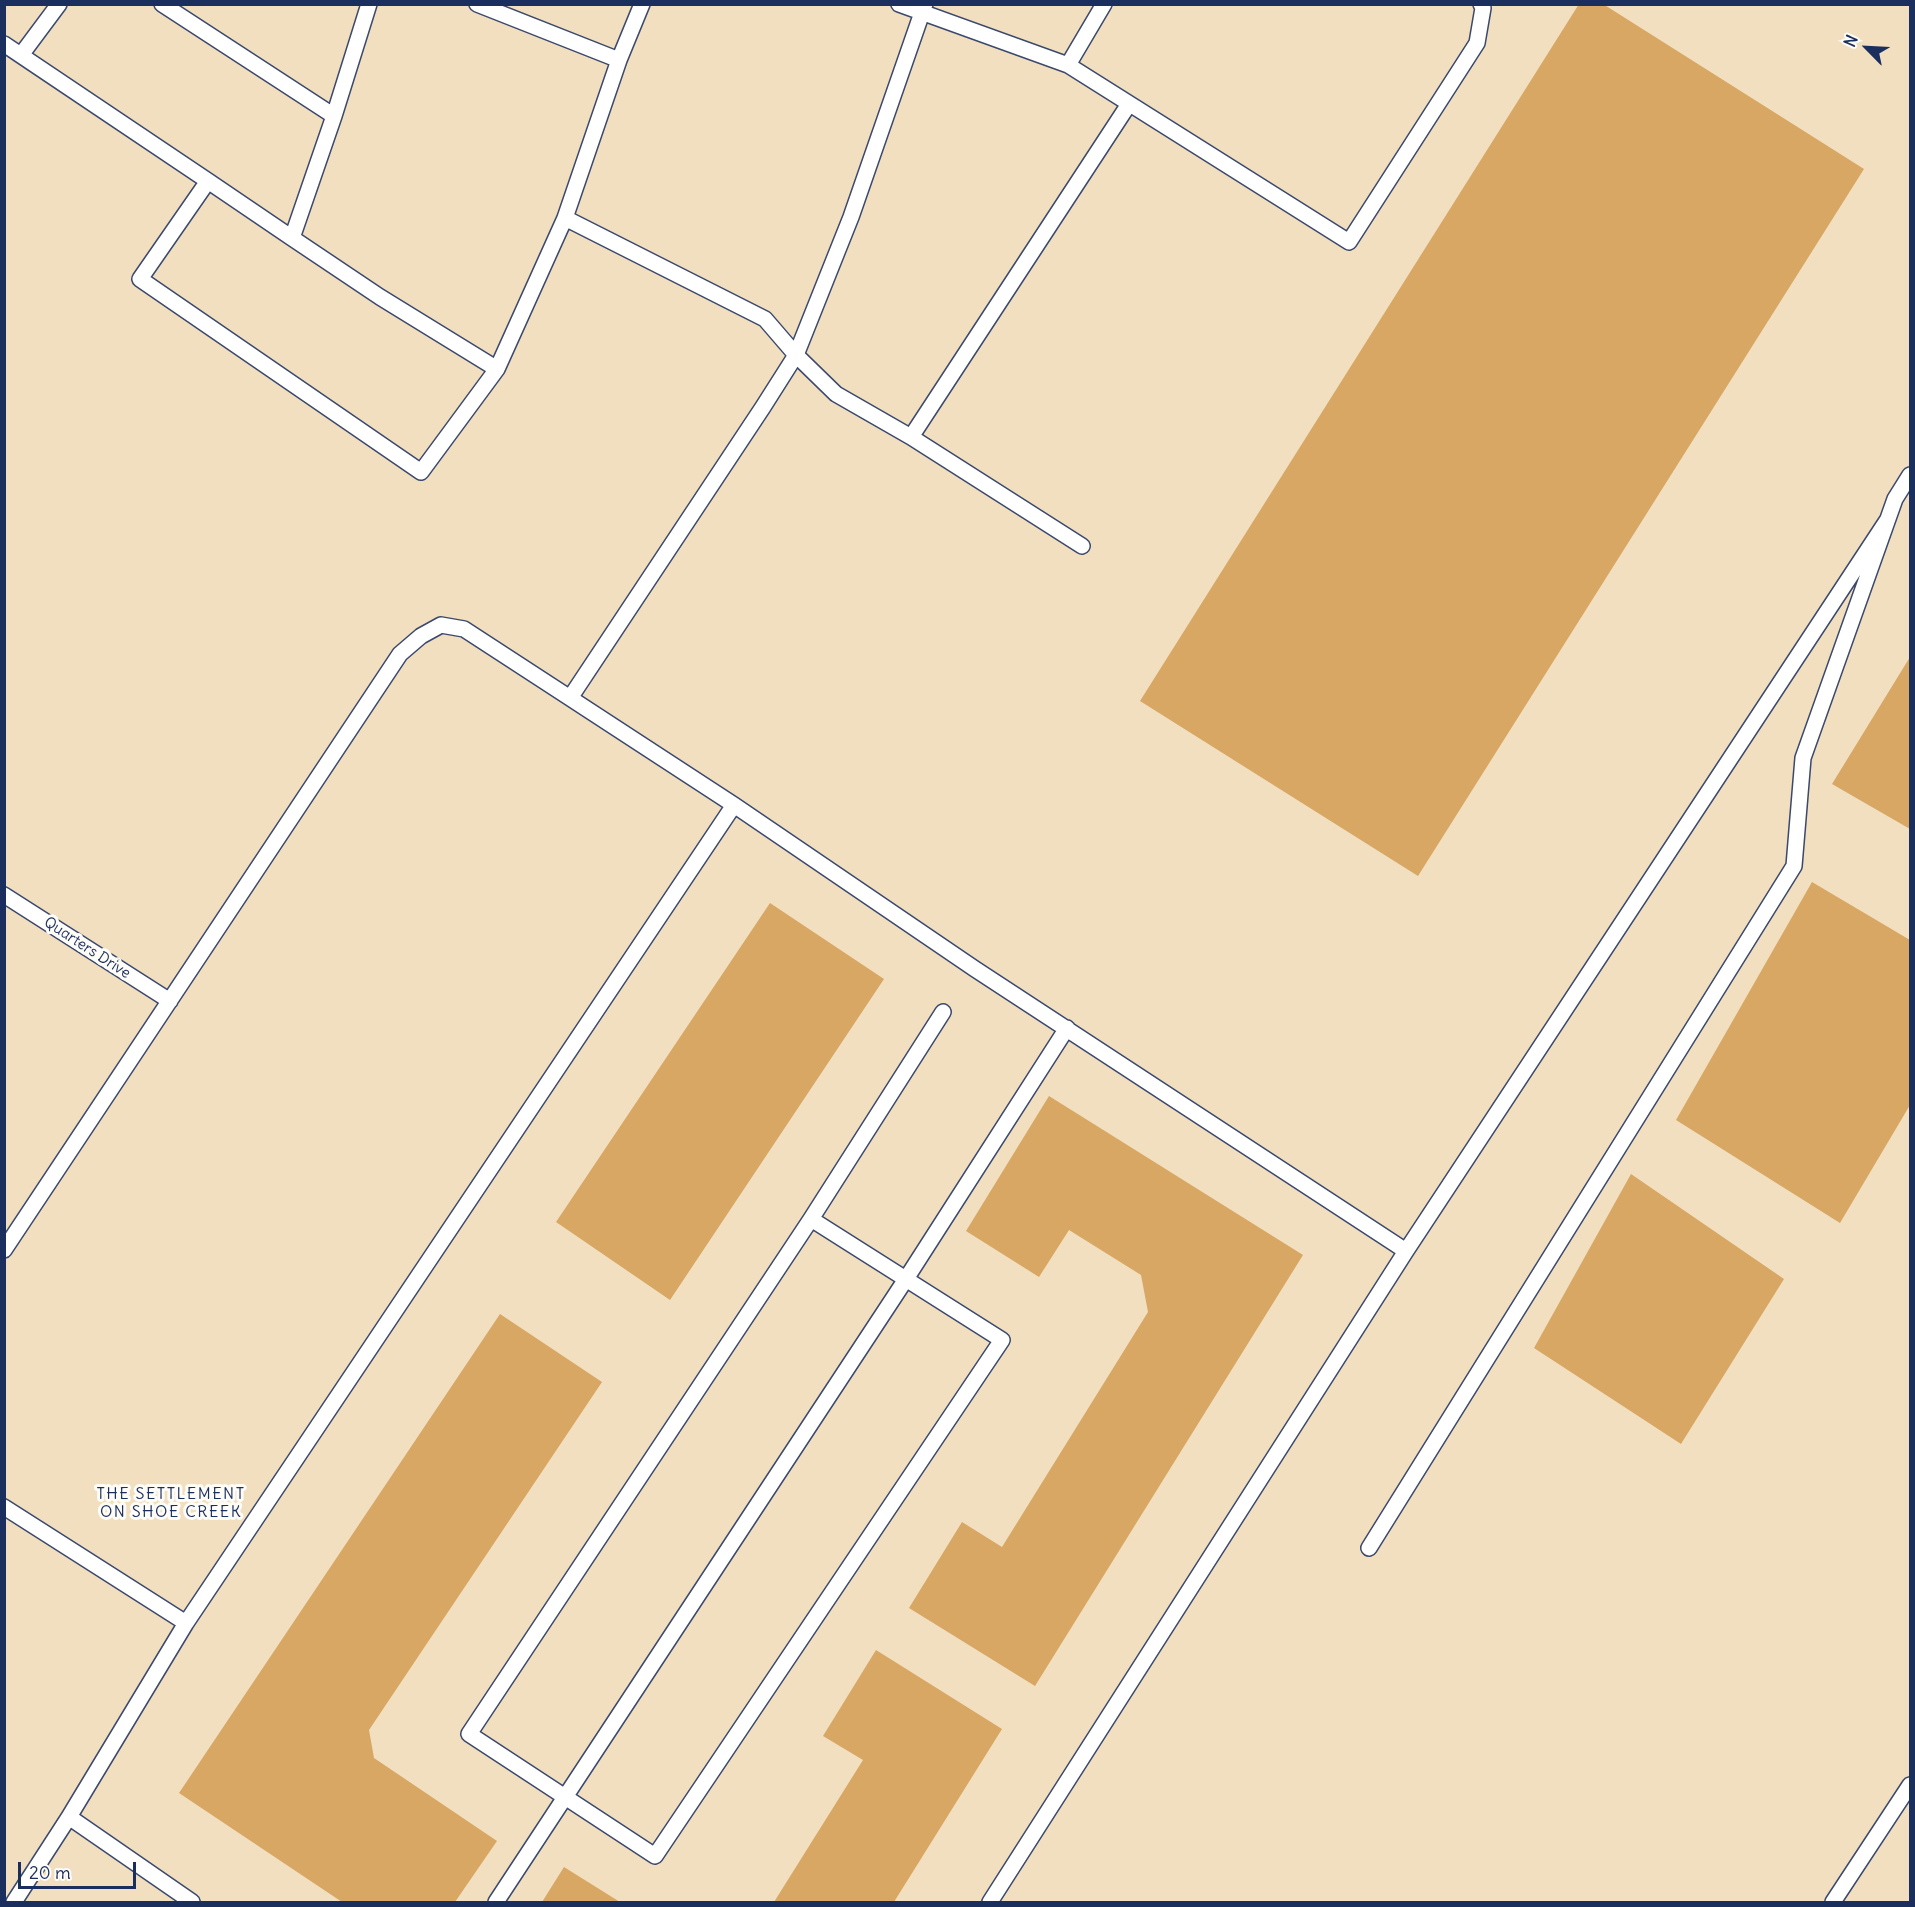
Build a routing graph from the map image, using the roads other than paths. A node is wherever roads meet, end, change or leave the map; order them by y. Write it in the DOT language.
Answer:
graph roads {
  1 [pos="59,4"];
  2 [pos="162,4"];
  3 [pos="369,4"];
  4 [pos="477,4"];
  5 [pos="642,4"];
  6 [pos="899,4"];
  7 [pos="1104,4"];
  8 [pos="1481,4"];
  9 [pos="924,9"];
  10 [pos="4,44"];
  11 [pos="21,55"];
  12 [pos="619,60"];
  13 [pos="1068,65"];
  14 [pos="1129,104"];
  15 [pos="334,116"];
  16 [pos="208,181"];
  17 [pos="565,218"];
  18 [pos="292,238"];
  19 [pos="796,355"];
  20 [pos="497,369"];
  21 [pos="911,438"];
  22 [pos="1911,476"];
  23 [pos="1888,519"];
  24 [pos="1082,546"];
  25 [pos="570,698"];
  26 [pos="734,805"];
  27 [pos="4,895"];
  28 [pos="170,1001"];
  29 [pos="943,1011"];
  30 [pos="1067,1028"];
  31 [pos="811,1219"];
  32 [pos="4,1250"];
  33 [pos="1406,1251"];
  34 [pos="906,1279"];
  35 [pos="4,1507"];
  36 [pos="1369,1548"];
  37 [pos="186,1623"];
  38 [pos="1911,1785"];
  39 [pos="564,1796"];
  40 [pos="69,1817"];
  41 [pos="997,1900"];
  42 [pos="14,1902"];
  43 [pos="192,1902"];
  44 [pos="496,1902"];
  45 [pos="1833,1902"];
  1 -- 11 [label="lane"];
  2 -- 15 [label="lane"];
  3 -- 15 [label="lane"];
  4 -- 12 [label="lane"];
  5 -- 12 [label="lane"];
  6 -- 9 [label="lane"];
  7 -- 13 [label="lane"];
  8 -- 14 [label="lane"];
  9 -- 13 [label="lane"];
  9 -- 19 [label="lane"];
  10 -- 11 [label="lane"];
  11 -- 16 [label="lane"];
  12 -- 17 [label="lane"];
  13 -- 14 [label="lane"];
  14 -- 21 [label="lane"];
  15 -- 18 [label="lane"];
  16 -- 18 [label="lane"];
  16 -- 20 [label="lane"];
  17 -- 19 [label="lane"];
  17 -- 20 [label="lane"];
  18 -- 20 [label="lane"];
  19 -- 21 [label="lane"];
  19 -- 25 [label="lane"];
  21 -- 24 [label="lane"];
  22 -- 23 [label="lane"];
  23 -- 33 [label="lane"];
  23 -- 36 [label="lane"];
  25 -- 26 [label="lane"];
  25 -- 28 [label="lane"];
  26 -- 30 [label="lane"];
  26 -- 37 [label="lane"];
  27 -- 28 [label="lane, Quarters Drive"];
  28 -- 32 [label="lane"];
  29 -- 31 [label="lane"];
  30 -- 33 [label="lane"];
  30 -- 34 [label="lane"];
  31 -- 34 [label="lane"];
  31 -- 39 [label="lane"];
  33 -- 41 [label="lane"];
  34 -- 39 [label="lane"];
  34 -- 39 [label="lane"];
  35 -- 37 [label="lane"];
  37 -- 40 [label="lane"];
  38 -- 45 [label="lane"];
  39 -- 44 [label="lane"];
  40 -- 42 [label="lane"];
  40 -- 43 [label="lane"];
}
